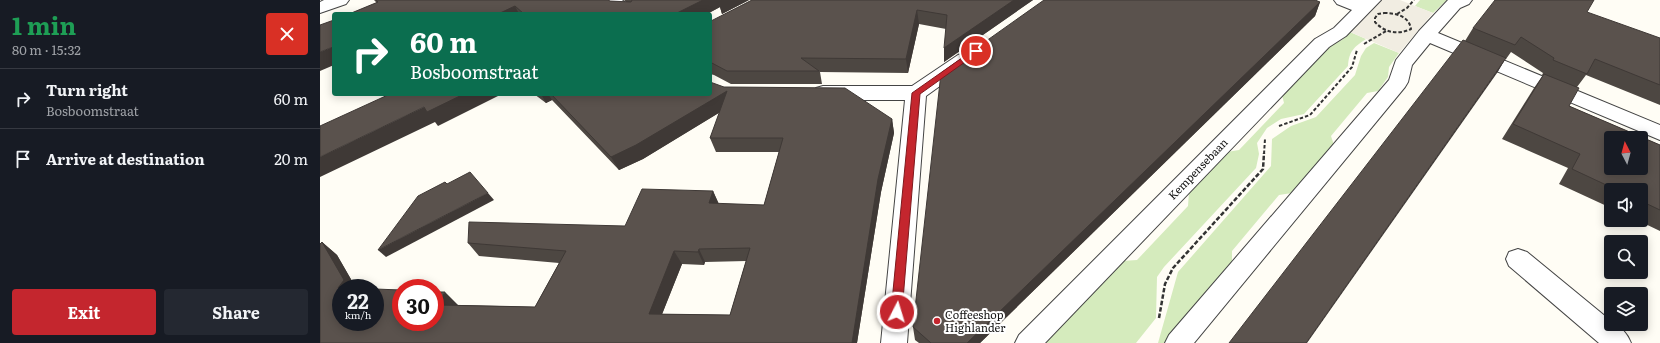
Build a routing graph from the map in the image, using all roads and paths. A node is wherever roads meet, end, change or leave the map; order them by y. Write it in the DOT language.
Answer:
graph roads {
  1 [pos="340,0"];
  2 [pos="611,0"];
  3 [pos="1343,0"];
  4 [pos="1414,0"];
  5 [pos="1463,0"];
  6 [pos="1368,4"];
  7 [pos="320,8"];
  8 [pos="626,12"];
  9 [pos="1397,14"];
  10 [pos="1386,31"];
  11 [pos="1426,35"];
  12 [pos="1363,45"];
  13 [pos="979,48"];
  14 [pos="1358,49"];
  15 [pos="807,93"];
  16 [pos="916,93"];
  17 [pos="1274,129"];
  18 [pos="1660,133"];
  19 [pos="1266,138"];
  20 [pos="1518,259"];
  21 [pos="1158,324"];
  22 [pos="894,343"];
  23 [pos="1028,343"];
  24 [pos="1178,343"];
  25 [pos="1618,343"];
  1 -- 7 [label="street"];
  2 -- 8 [label="street"];
  3 -- 6 [label="street"];
  4 -- 9 [label="path"];
  5 -- 11 [label="street"];
  6 -- 23 [label="street, Kempensebaan"];
  9 -- 10 [label="path"];
  9 -- 10 [label="path"];
  10 -- 12 [label="path"];
  11 -- 18 [label="street"];
  11 -- 24 [label="street"];
  13 -- 16 [label="street"];
  14 -- 17 [label="path"];
  15 -- 16 [label="street"];
  16 -- 22 [label="street"];
  19 -- 21 [label="path"];
  20 -- 25 [label="street"];
}
